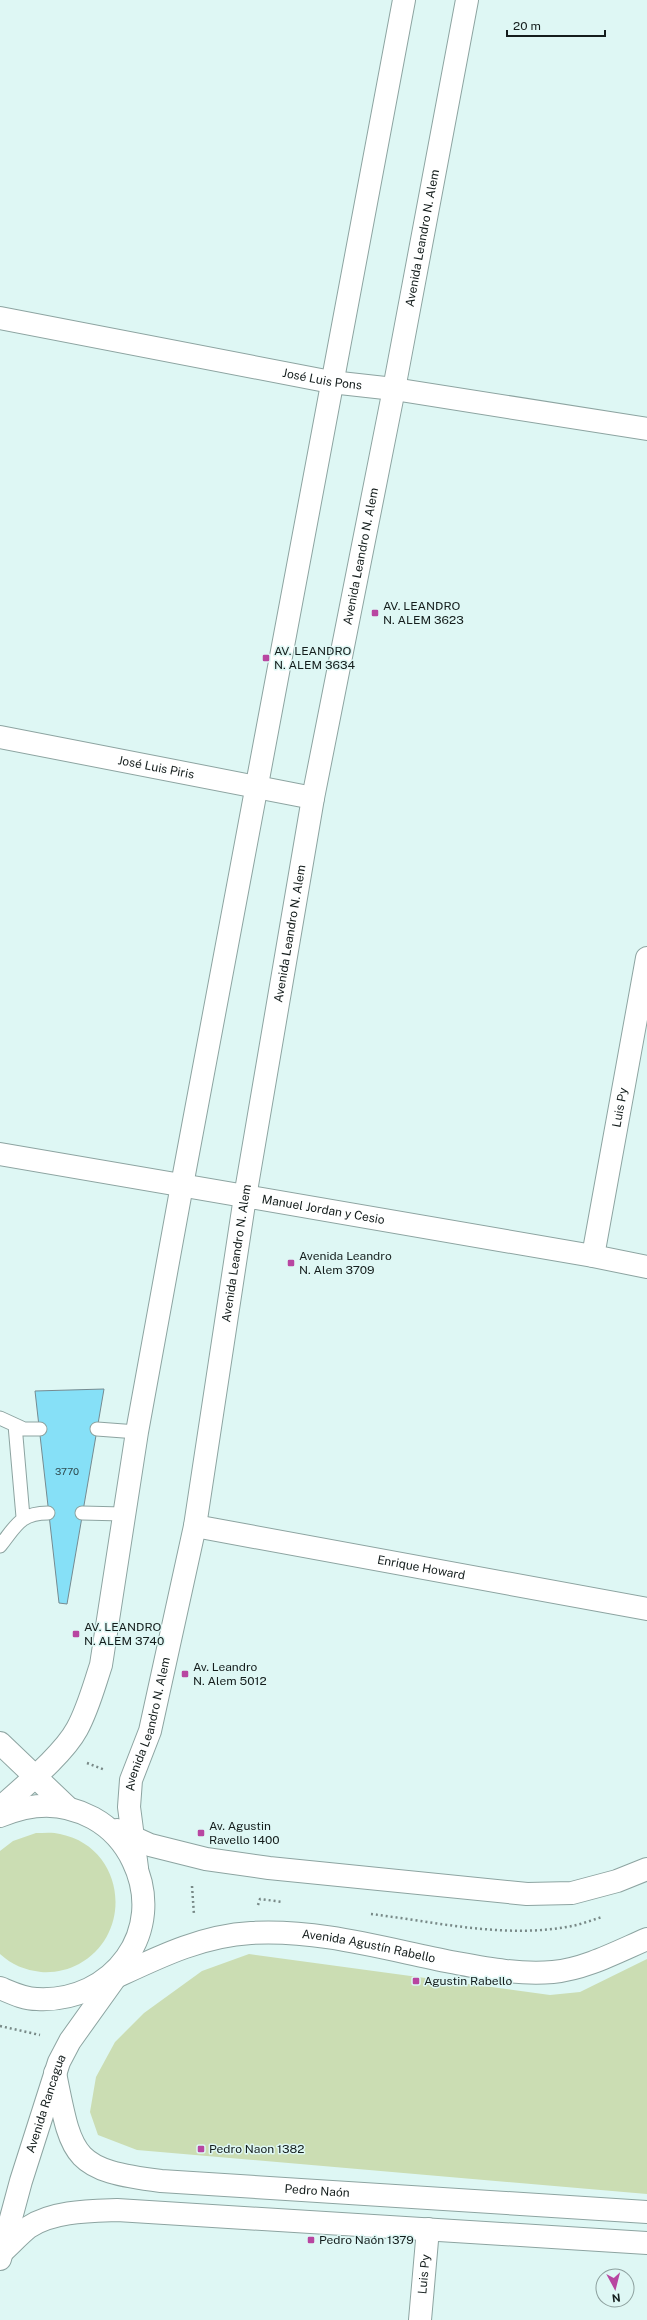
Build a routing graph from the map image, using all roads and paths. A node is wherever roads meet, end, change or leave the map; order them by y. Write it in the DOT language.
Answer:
graph roads {
  1 [pos="404,0"];
  2 [pos="467,0"];
  3 [pos="0,318"];
  4 [pos="331,382"];
  5 [pos="394,390"];
  6 [pos="647,429"];
  7 [pos="0,737"];
  8 [pos="256,786"];
  9 [pos="313,798"];
  10 [pos="647,958"];
  11 [pos="0,1154"];
  12 [pos="182,1185"];
  13 [pos="245,1197"];
  14 [pos="594,1256"];
  15 [pos="647,1267"];
  16 [pos="0,1418"];
  17 [pos="15,1425"];
  18 [pos="40,1429"];
  19 [pos="97,1429"];
  20 [pos="137,1432"];
  21 [pos="48,1513"];
  22 [pos="82,1513"];
  23 [pos="124,1514"];
  24 [pos="24,1517"];
  25 [pos="195,1526"];
  26 [pos="0,1546"];
  27 [pos="647,1609"];
  28 [pos="0,1743"];
  29 [pos="33,1777"];
  30 [pos="66,1806"];
  31 [pos="0,1808"];
  32 [pos="0,1816"];
  33 [pos="102,1823"];
  34 [pos="132,1837"];
  35 [pos="191,1855"];
  36 [pos="137,1868"];
  37 [pos="647,1869"];
  38 [pos="291,1903"];
  39 [pos="368,1914"];
  40 [pos="607,1915"];
  41 [pos="250,1932"];
  42 [pos="647,1940"];
  43 [pos="195,1943"];
  44 [pos="120,1970"];
  45 [pos="0,1988"];
  46 [pos="0,2026"];
  47 [pos="70,2041"];
  48 [pos="55,2073"];
  49 [pos="647,2212"];
  50 [pos="428,2229"];
  51 [pos="647,2244"];
  52 [pos="1,2256"];
  53 [pos="420,2320"];
  1 -- 4 [label="main road"];
  2 -- 5 [label="main road, Avenida Leandro N. Alem"];
  3 -- 4 [label="main road, José Luis Pons"];
  4 -- 5 [label="main road, José Luis Pons"];
  4 -- 8 [label="main road"];
  5 -- 6 [label="main road, José Luis Pons"];
  5 -- 9 [label="main road, Avenida Leandro N. Alem"];
  7 -- 8 [label="main road, José Luis Piris"];
  8 -- 9 [label="main road, José Luis Piris"];
  8 -- 12 [label="main road"];
  9 -- 13 [label="main road, Avenida Leandro N. Alem"];
  10 -- 14 [label="main road, Luis Py"];
  11 -- 12 [label="main road, Manuel Jordan y Cesio"];
  12 -- 13 [label="main road, Manuel Jordan y Cesio"];
  12 -- 20 [label="main road"];
  13 -- 14 [label="main road, Manuel Jordan y Cesio"];
  13 -- 25 [label="main road, Avenida Leandro N. Alem"];
  14 -- 15 [label="main road, Manuel Jordan y Cesio"];
  16 -- 17 [label="lane"];
  17 -- 18 [label="lane"];
  17 -- 24 [label="lane"];
  19 -- 20 [label="lane"];
  20 -- 23 [label="main road"];
  21 -- 24 [label="lane"];
  22 -- 23 [label="lane"];
  23 -- 29 [label="main road"];
  24 -- 26 [label="lane"];
  25 -- 27 [label="main road, Enrique Howard"];
  25 -- 34 [label="main road, Avenida Leandro N. Alem"];
  28 -- 29 [label="main road"];
  29 -- 30 [label="main road"];
  29 -- 31 [label="main road"];
  30 -- 32 [label="main road"];
  30 -- 33 [label="main road"];
  33 -- 34 [label="main road"];
  33 -- 36 [label="main road"];
  34 -- 35 [label="main road"];
  34 -- 36 [label="main road, Avenida Leandro N. Alem"];
  35 -- 37 [label="main road"];
  35 -- 43 [label="path"];
  36 -- 44 [label="main road"];
  38 -- 41 [label="path"];
  39 -- 40 [label="path"];
  41 -- 42 [label="main road, Avenida Agustín Rabello"];
  41 -- 43 [label="main road, Avenida Agustín Rabello"];
  43 -- 44 [label="main road, Avenida Agustín Rabello"];
  44 -- 45 [label="main road"];
  44 -- 47 [label="main road, Avenida Rancagua"];
  46 -- 47 [label="path"];
  47 -- 48 [label="main road, Avenida Rancagua"];
  48 -- 49 [label="main road, Pedro Naón"];
  48 -- 52 [label="main road, Avenida Rancagua"];
  50 -- 51 [label="main road"];
  50 -- 52 [label="main road"];
  50 -- 53 [label="main road, Luis Py"];
}
